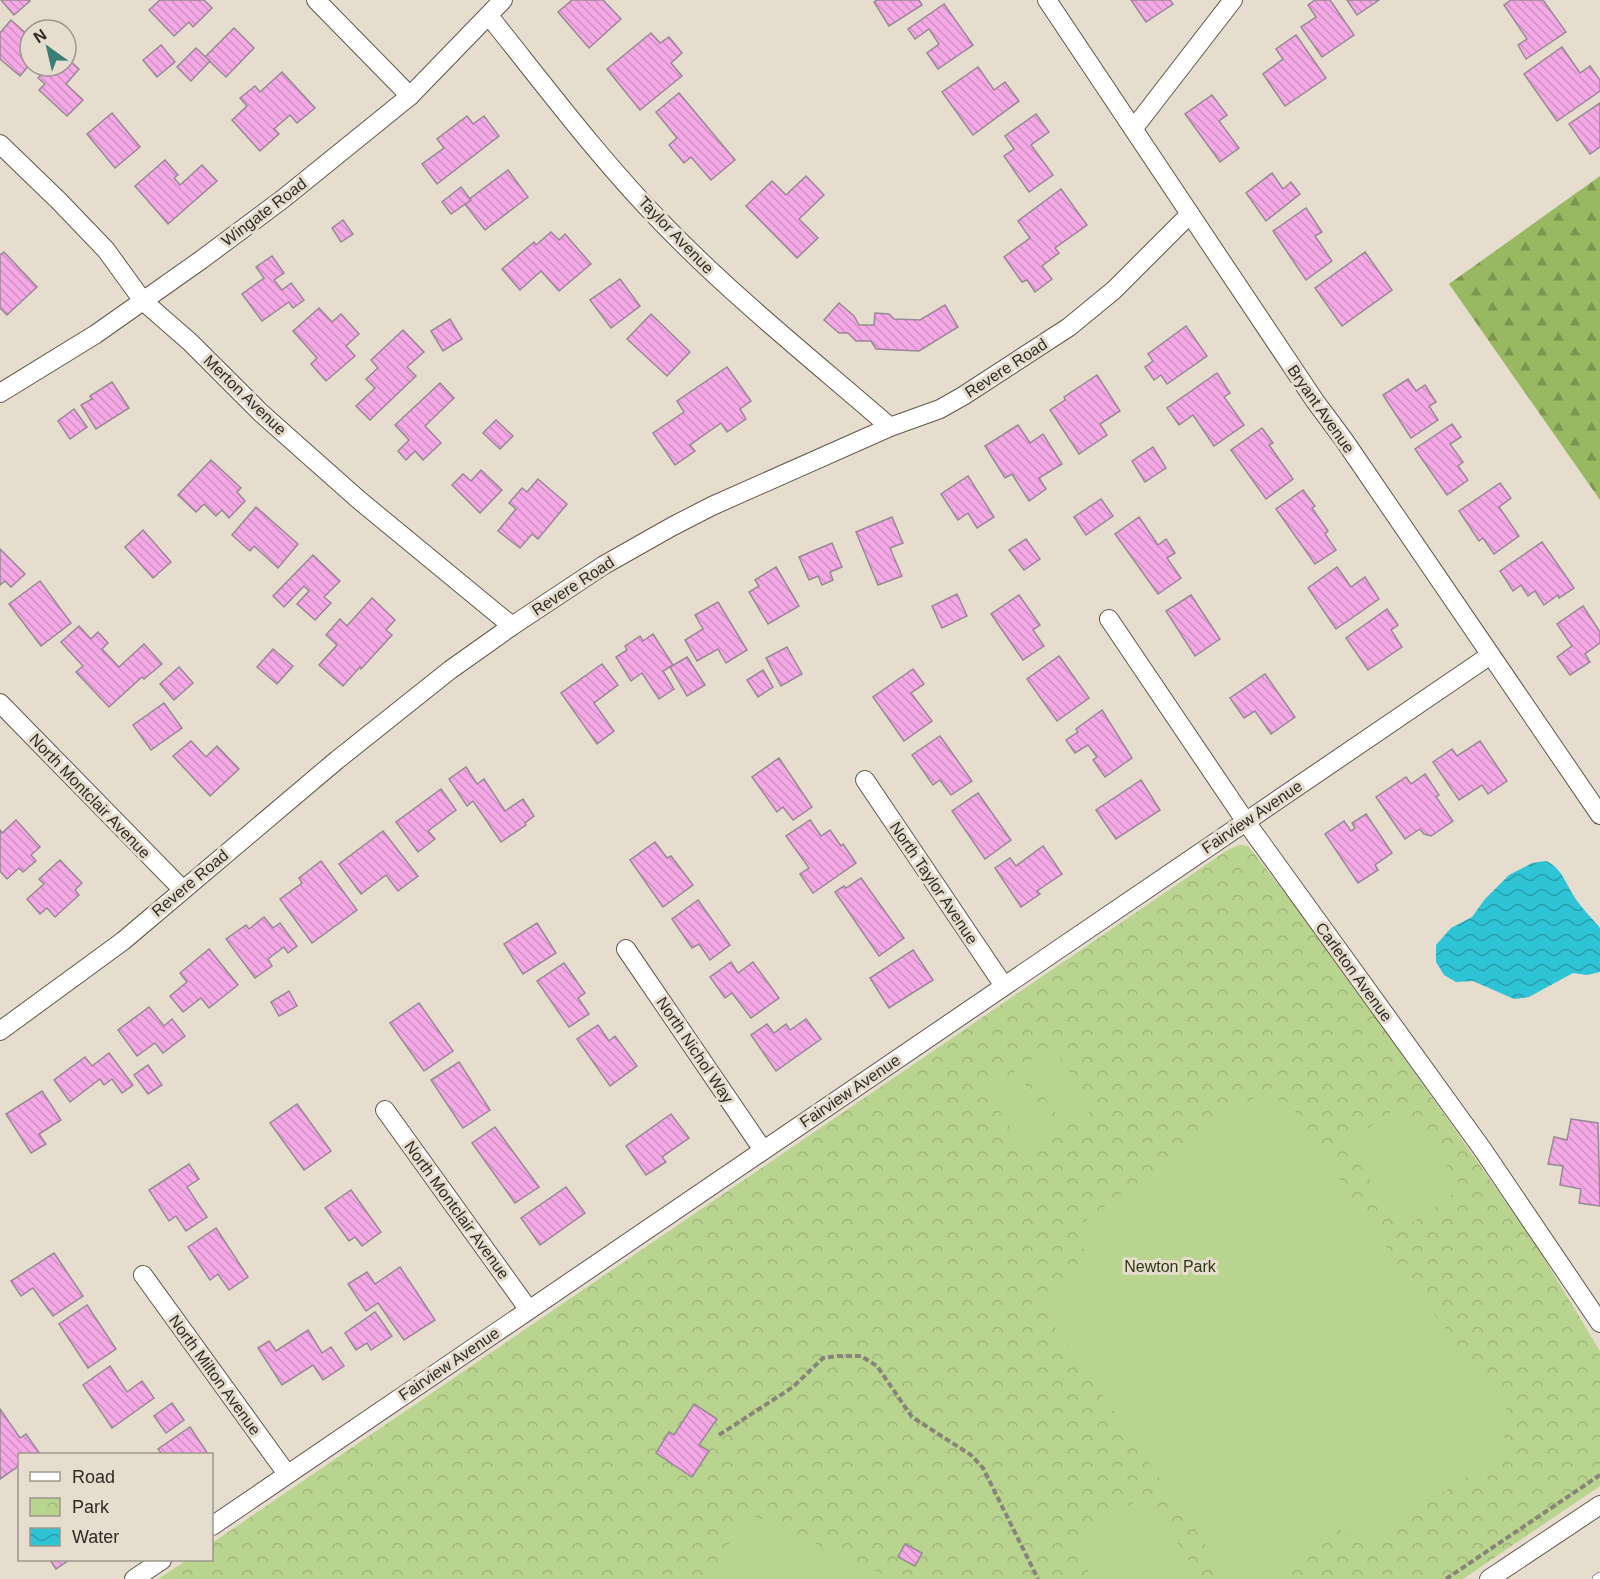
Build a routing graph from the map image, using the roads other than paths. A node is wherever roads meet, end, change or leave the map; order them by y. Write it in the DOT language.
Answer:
graph roads {
  1 [pos="316,0"];
  2 [pos="503,0"];
  3 [pos="1047,0"];
  4 [pos="1233,0"];
  5 [pos="489,16"];
  6 [pos="410,96"];
  7 [pos="1134,128"];
  8 [pos="0,144"];
  9 [pos="1190,214"];
  10 [pos="143,301"];
  11 [pos="0,393"];
  12 [pos="890,426"];
  13 [pos="1109,619"];
  14 [pos="512,626"];
  15 [pos="1489,656"];
  16 [pos="0,703"];
  17 [pos="865,780"];
  18 [pos="1600,815"];
  19 [pos="1245,822"];
  20 [pos="182,889"];
  21 [pos="626,949"];
  22 [pos="1004,986"];
  23 [pos="0,1030"];
  24 [pos="385,1110"];
  25 [pos="763,1150"];
  26 [pos="143,1275"];
  27 [pos="529,1310"];
  28 [pos="1600,1323"];
  29 [pos="287,1474"];
  30 [pos="1600,1505"];
  31 [pos="213,1525"];
  32 [pos="161,1561"];
  33 [pos="1494,1578"];
  34 [pos="134,1579"];
  1 -- 6 [label="street"];
  2 -- 5 [label="street, Wingate Road"];
  3 -- 7 [label="street, Bryant Avenue"];
  4 -- 7 [label="street"];
  5 -- 6 [label="street, Wingate Road"];
  5 -- 12 [label="street, Taylor Avenue"];
  6 -- 10 [label="street, Wingate Road"];
  7 -- 9 [label="street, Bryant Avenue"];
  8 -- 10 [label="street, Merton Avenue"];
  9 -- 12 [label="street, Revere Road"];
  9 -- 15 [label="street, Bryant Avenue"];
  10 -- 11 [label="street, Wingate Road"];
  10 -- 14 [label="street, Merton Avenue"];
  12 -- 14 [label="street, Revere Road"];
  13 -- 19 [label="street, Carleton Avenue"];
  14 -- 20 [label="street, Revere Road"];
  15 -- 18 [label="street, Bryant Avenue"];
  15 -- 19 [label="street, Fairview Avenue"];
  16 -- 20 [label="street, North Montclair Avenue"];
  17 -- 22 [label="street, North Taylor Avenue"];
  19 -- 22 [label="street, Fairview Avenue"];
  19 -- 28 [label="street, Carleton Avenue"];
  20 -- 23 [label="street, Revere Road"];
  21 -- 25 [label="street, North Nichol Way"];
  22 -- 25 [label="street, Fairview Avenue"];
  24 -- 27 [label="street, North Montclair Avenue"];
  25 -- 27 [label="street, Fairview Avenue"];
  26 -- 29 [label="street, North Milton Avenue"];
  27 -- 29 [label="street, Fairview Avenue"];
  29 -- 31 [label="street, Fairview Avenue"];
  30 -- 33 [label="street"];
  32 -- 34 [label="street"];
}
